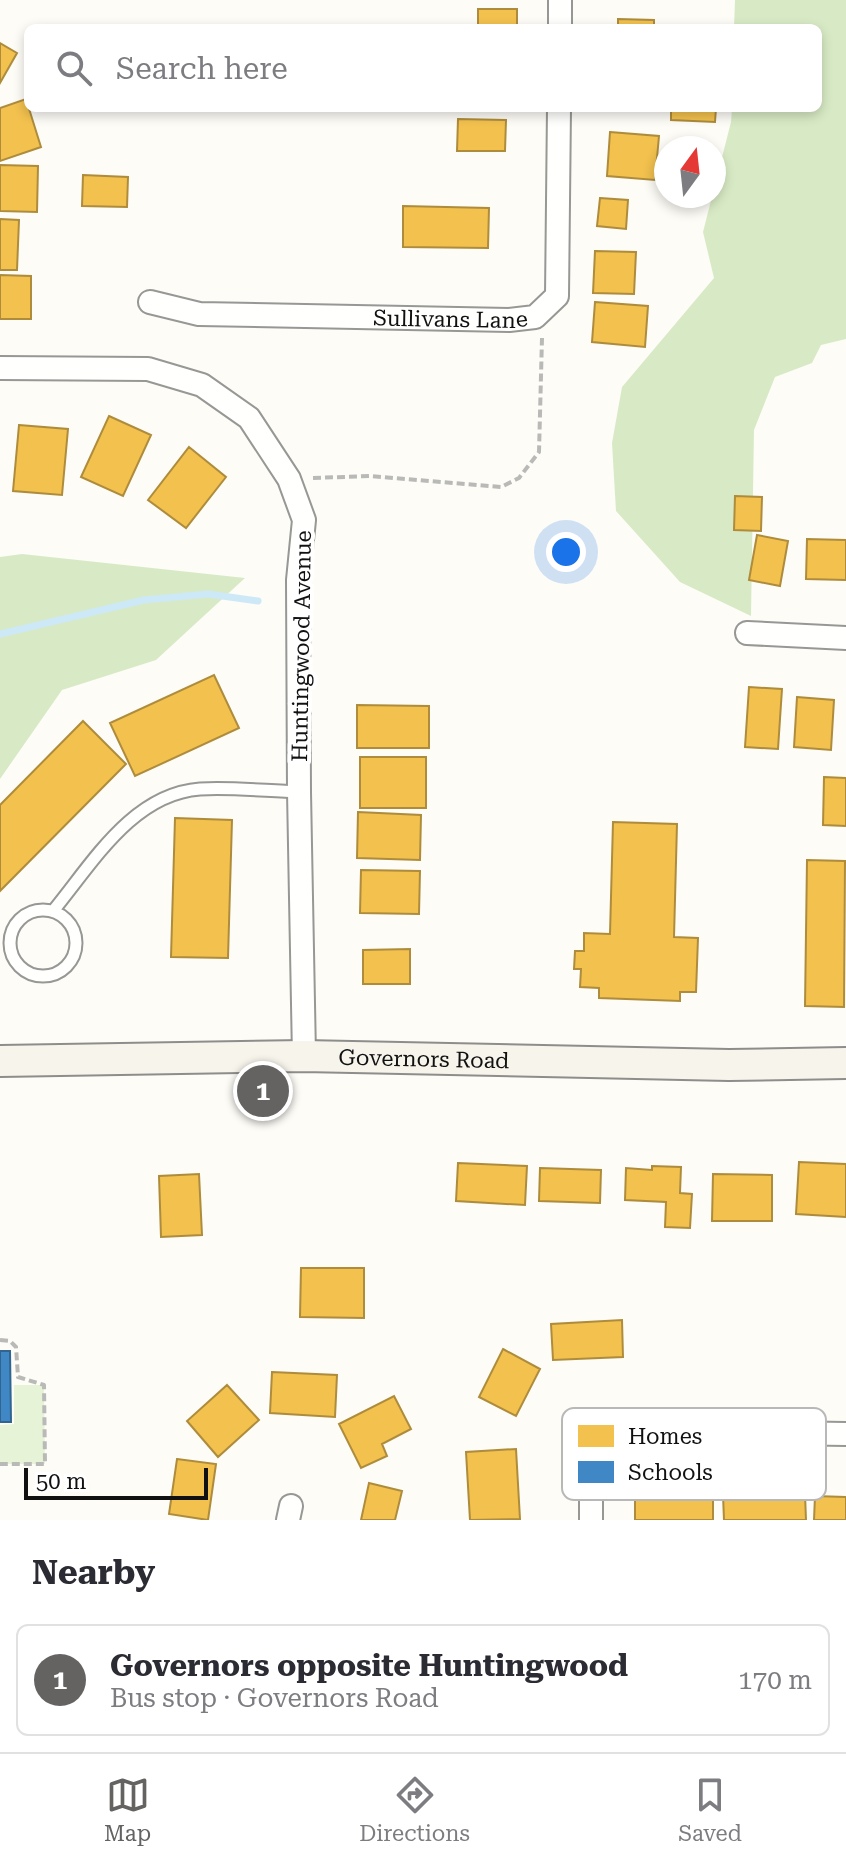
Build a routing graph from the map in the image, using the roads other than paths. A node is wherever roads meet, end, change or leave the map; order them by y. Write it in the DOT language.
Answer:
graph roads {
  1 [pos="560,0"];
  2 [pos="560,24"];
  3 [pos="559,112"];
  4 [pos="150,302"];
  5 [pos="0,368"];
  6 [pos="747,633"];
  7 [pos="846,638"];
  8 [pos="299,792"];
  9 [pos="53,911"];
  10 [pos="304,1056"];
  11 [pos="0,1061"];
  12 [pos="846,1063"];
  13 [pos="826,1434"];
  14 [pos="846,1434"];
  1 -- 2 [label="street"];
  3 -- 4 [label="street, Sullivans Lane"];
  5 -- 8 [label="street, Huntingwood Avenue"];
  6 -- 7 [label="street"];
  8 -- 9 [label="lane"];
  8 -- 10 [label="street, Huntingwood Avenue"];
  9 -- 9 [label="lane"];
  10 -- 11 [label="main road, Governors Road"];
  10 -- 12 [label="main road, Governors Road"];
  13 -- 14 [label="street"];
}
